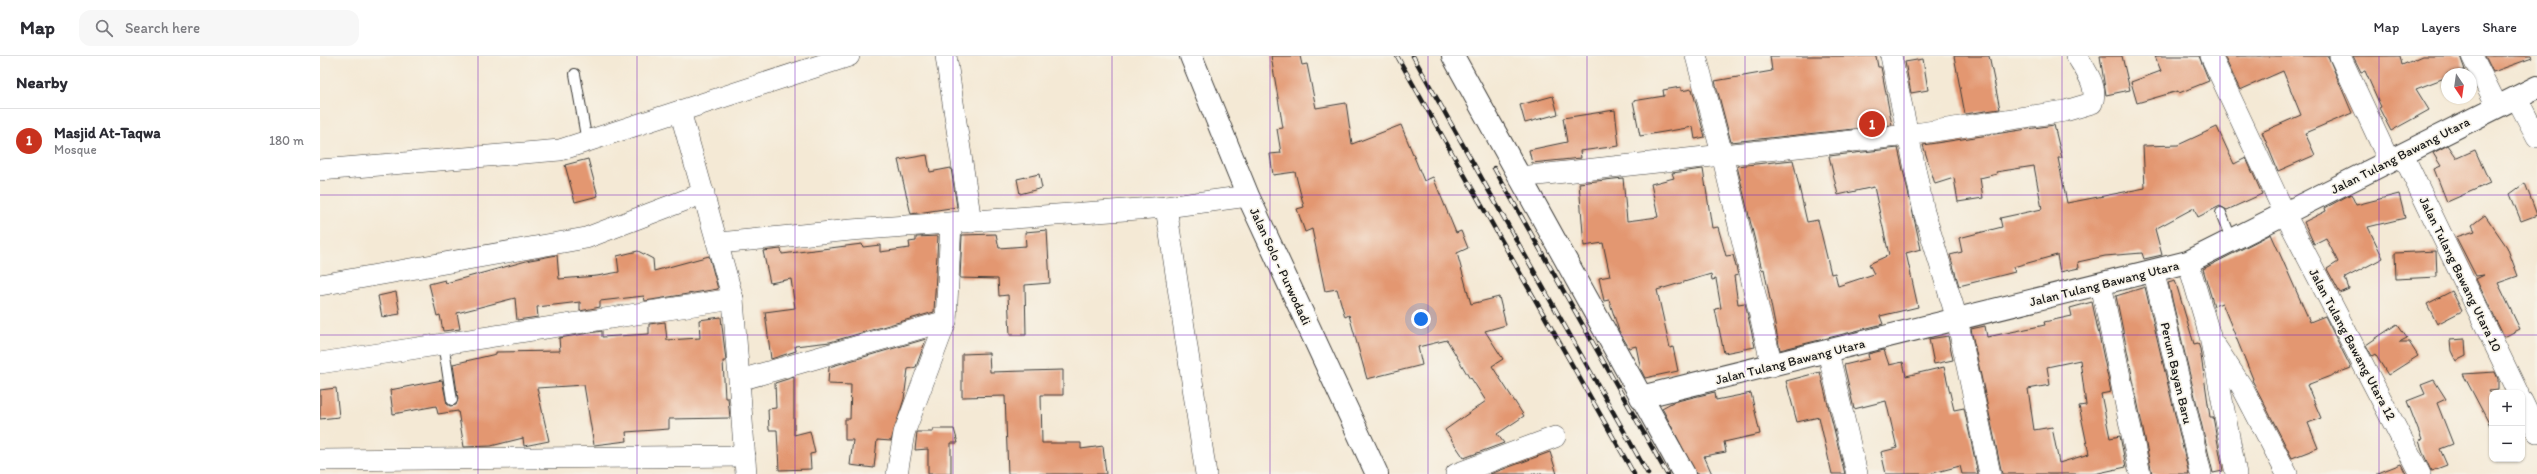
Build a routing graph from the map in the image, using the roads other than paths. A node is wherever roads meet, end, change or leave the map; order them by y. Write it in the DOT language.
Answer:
graph roads {
  1 [pos="849,56"];
  2 [pos="946,56"];
  3 [pos="1191,56"];
  4 [pos="1453,56"];
  5 [pos="1696,56"];
  6 [pos="1891,56"];
  7 [pos="2077,56"];
  8 [pos="2211,56"];
  9 [pos="2340,56"];
  10 [pos="2472,56"];
  11 [pos="795,64"];
  12 [pos="575,74"];
  13 [pos="2537,87"];
  14 [pos="2516,97"];
  15 [pos="2497,106"];
  16 [pos="680,111"];
  17 [pos="1908,136"];
  18 [pos="2537,137"];
  19 [pos="587,142"];
  20 [pos="1722,154"];
  21 [pos="2396,158"];
  22 [pos="320,170"];
  23 [pos="1519,177"];
  24 [pos="704,193"];
  25 [pos="1248,196"];
  26 [pos="1166,207"];
  27 [pos="2222,213"];
  28 [pos="2285,214"];
  29 [pos="971,222"];
  30 [pos="950,224"];
  31 [pos="2232,241"];
  32 [pos="719,243"];
  33 [pos="2188,262"];
  34 [pos="2154,273"];
  35 [pos="2101,284"];
  36 [pos="320,285"];
  37 [pos="733,299"];
  38 [pos="1956,319"];
  39 [pos="946,321"];
  40 [pos="2210,336"];
  41 [pos="444,343"];
  42 [pos="1828,352"];
  43 [pos="320,363"];
  44 [pos="1772,366"];
  45 [pos="740,380"];
  46 [pos="2516,390"];
  47 [pos="1641,397"];
  48 [pos="452,400"];
  49 [pos="2525,407"];
  50 [pos="2537,432"];
  51 [pos="1555,437"];
  52 [pos="320,460"];
  53 [pos="746,465"];
  54 [pos="458,466"];
  55 [pos="897,474"];
  56 [pos="1206,474"];
  57 [pos="1377,474"];
  58 [pos="1456,474"];
  59 [pos="1684,474"];
  60 [pos="1857,474"];
  61 [pos="1990,474"];
  62 [pos="2140,474"];
  63 [pos="2201,474"];
  64 [pos="2236,474"];
  65 [pos="2287,474"];
  66 [pos="2420,474"];
  1 -- 11 [label="street"];
  2 -- 29 [label="street"];
  3 -- 25 [label="street, Jalan Solo - Purwodadi"];
  4 -- 23 [label="street"];
  5 -- 20 [label="street"];
  6 -- 17 [label="street"];
  7 -- 17 [label="street"];
  8 -- 28 [label="street, Jalan Tulang Bawang Utara 12"];
  9 -- 21 [label="street, Jalan Tulang Bawang Utara 10"];
  10 -- 15 [label="street"];
  11 -- 16 [label="street"];
  12 -- 19 [label="lane"];
  13 -- 14 [label="street, Jalan Tulang Bawang Utara"];
  14 -- 15 [label="street, Jalan Tulang Bawang Utara"];
  14 -- 18 [label="street"];
  15 -- 21 [label="street, Jalan Tulang Bawang Utara"];
  16 -- 19 [label="street"];
  16 -- 24 [label="street"];
  17 -- 20 [label="street"];
  17 -- 38 [label="street"];
  19 -- 22 [label="street"];
  20 -- 23 [label="street"];
  20 -- 44 [label="street"];
  21 -- 28 [label="street, Jalan Tulang Bawang Utara"];
  21 -- 46 [label="street, Jalan Tulang Bawang Utara 10"];
  23 -- 47 [label="street"];
  24 -- 32 [label="street"];
  24 -- 36 [label="street"];
  25 -- 26 [label="street"];
  25 -- 57 [label="street, Jalan Solo - Purwodadi"];
  26 -- 29 [label="street"];
  26 -- 56 [label="street"];
  27 -- 31 [label="lane"];
  28 -- 31 [label="street, Jalan Tulang Bawang Utara"];
  28 -- 66 [label="street, Jalan Tulang Bawang Utara 12"];
  29 -- 30 [label="street"];
  30 -- 32 [label="street"];
  30 -- 39 [label="street"];
  31 -- 33 [label="street, Jalan Tulang Bawang Utara"];
  32 -- 37 [label="street"];
  33 -- 34 [label="street, Jalan Tulang Bawang Utara"];
  33 -- 40 [label="street"];
  34 -- 35 [label="street, Jalan Tulang Bawang Utara"];
  34 -- 63 [label="street, Perum Bayan Baru"];
  35 -- 38 [label="street, Jalan Tulang Bawang Utara"];
  35 -- 62 [label="street"];
  37 -- 41 [label="street"];
  37 -- 45 [label="street"];
  38 -- 42 [label="street, Jalan Tulang Bawang Utara"];
  38 -- 61 [label="street"];
  39 -- 45 [label="street"];
  39 -- 55 [label="street"];
  40 -- 64 [label="street"];
  40 -- 65 [label="street"];
  41 -- 43 [label="street"];
  41 -- 48 [label="lane"];
  42 -- 44 [label="street, Jalan Tulang Bawang Utara"];
  42 -- 60 [label="street"];
  44 -- 47 [label="street, Jalan Tulang Bawang Utara"];
  45 -- 53 [label="street"];
  47 -- 59 [label="street"];
  49 -- 50 [label="street"];
  51 -- 58 [label="street"];
  52 -- 54 [label="street"];
  53 -- 54 [label="street"];
}
